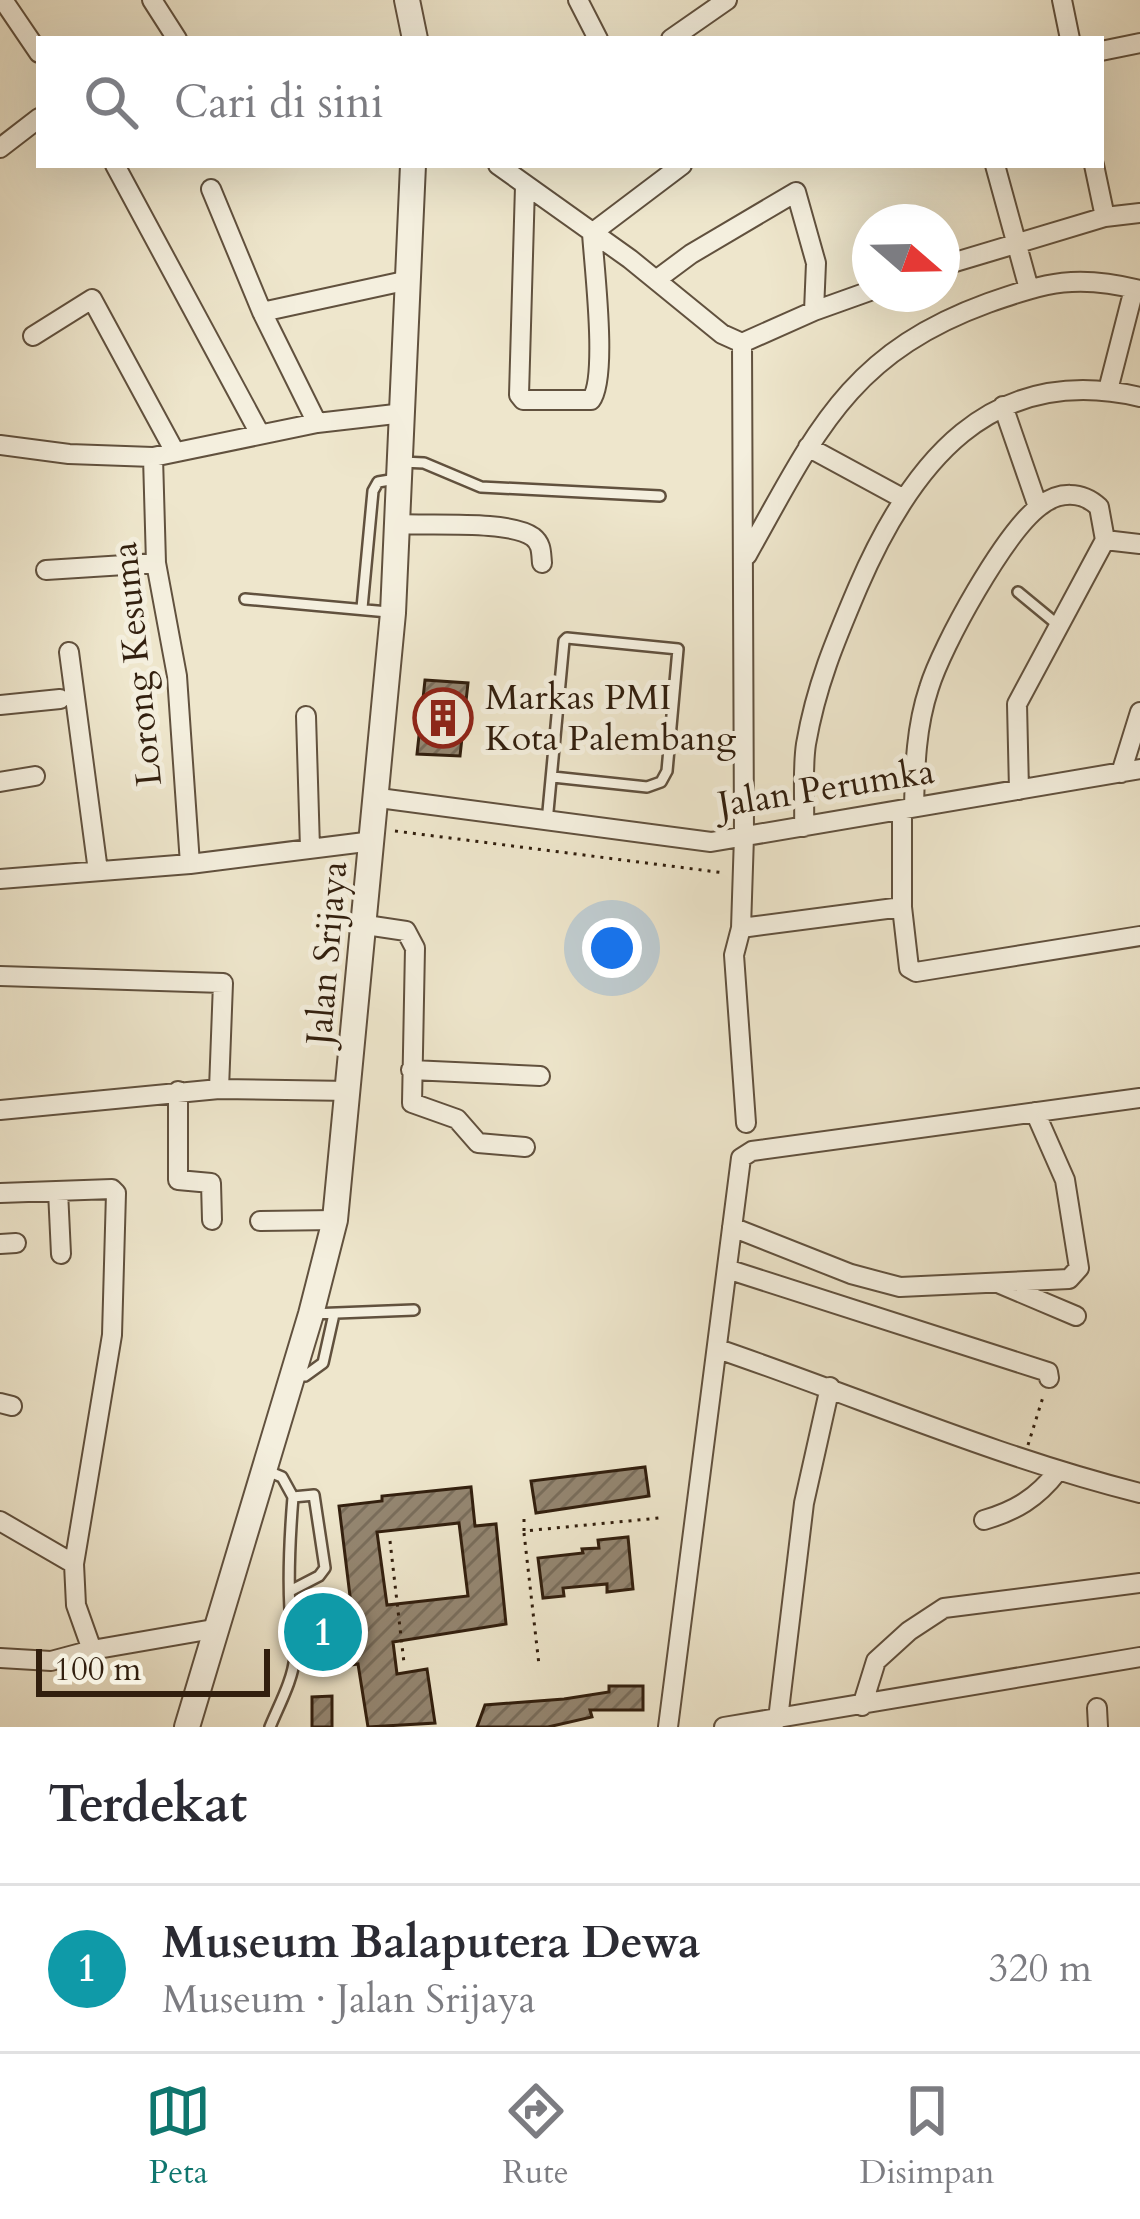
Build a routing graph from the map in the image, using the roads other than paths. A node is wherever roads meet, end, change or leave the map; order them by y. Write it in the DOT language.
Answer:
graph roads {
  1 [pos="4,0"];
  2 [pos="152,0"];
  3 [pos="406,0"];
  4 [pos="578,0"];
  5 [pos="727,0"];
  6 [pos="1062,0"];
  7 [pos="174,33"];
  8 [pos="414,36"];
  9 [pos="596,36"];
  10 [pos="675,36"];
  11 [pos="1069,36"];
  12 [pos="1140,43"];
  13 [pos="36,48"];
  14 [pos="1104,50"];
  15 [pos="36,120"];
  16 [pos="0,148"];
  17 [pos="117,168"];
  18 [pos="413,168"];
  19 [pos="502,168"];
  20 [pos="678,168"];
  21 [pos="996,168"];
  22 [pos="1095,168"];
  23 [pos="525,186"];
  24 [pos="211,190"];
  25 [pos="1140,213"];
  26 [pos="1105,217"];
  27 [pos="592,233"];
  28 [pos="1016,241"];
  29 [pos="960,260"];
  30 [pos="409,280"];
  31 [pos="656,280"];
  32 [pos="1029,289"];
  33 [pos="1137,290"];
  34 [pos="852,297"];
  35 [pos="814,310"];
  36 [pos="262,312"];
  37 [pos="33,336"];
  38 [pos="742,343"];
  39 [pos="1108,390"];
  40 [pos="1140,398"];
  41 [pos="1003,406"];
  42 [pos="404,413"];
  43 [pos="317,423"];
  44 [pos="260,434"];
  45 [pos="0,445"];
  46 [pos="808,447"];
  47 [pos="175,452"];
  48 [pos="153,457"];
  49 [pos="402,471"];
  50 [pos="660,496"];
  51 [pos="902,498"];
  52 [pos="1038,507"];
  53 [pos="400,524"];
  54 [pos="1105,540"];
  55 [pos="1140,544"];
  56 [pos="744,560"];
  57 [pos="156,563"];
  58 [pos="542,563"];
  59 [pos="46,570"];
  60 [pos="1018,592"];
  61 [pos="245,599"];
  62 [pos="362,608"];
  63 [pos="394,613"];
  64 [pos="1058,626"];
  65 [pos="69,652"];
  66 [pos="60,699"];
  67 [pos="0,705"];
  68 [pos="1140,712"];
  69 [pos="306,716"];
  70 [pos="1131,771"];
  71 [pos="35,776"];
  72 [pos="553,777"];
  73 [pos="0,782"];
  74 [pos="1019,790"];
  75 [pos="379,798"];
  76 [pos="908,809"];
  77 [pos="547,822"];
  78 [pos="804,827"];
  79 [pos="374,835"];
  80 [pos="744,836"];
  81 [pos="310,848"];
  82 [pos="190,864"];
  83 [pos="98,871"];
  84 [pos="0,878"];
  85 [pos="902,907"];
  86 [pos="366,925"];
  87 [pos="741,928"];
  88 [pos="1140,936"];
  89 [pos="0,976"];
  90 [pos="412,1070"];
  91 [pos="540,1076"];
  92 [pos="219,1089"];
  93 [pos="178,1091"];
  94 [pos="350,1091"];
  95 [pos="1140,1098"];
  96 [pos="0,1110"];
  97 [pos="1035,1112"];
  98 [pos="746,1123"];
  99 [pos="525,1148"];
  100 [pos="58,1191"];
  101 [pos="0,1193"];
  102 [pos="212,1220"];
  103 [pos="335,1220"];
  104 [pos="260,1221"];
  105 [pos="732,1227"];
  106 [pos="61,1254"];
  107 [pos="728,1269"];
  108 [pos="992,1280"];
  109 [pos="414,1310"];
  110 [pos="323,1314"];
  111 [pos="1076,1316"];
  112 [pos="718,1349"];
  113 [pos="1049,1378"];
  114 [pos="830,1387"];
  115 [pos="266,1471"];
  116 [pos="1057,1472"];
  117 [pos="1140,1493"];
  118 [pos="293,1497"];
  119 [pos="984,1520"];
  120 [pos="0,1521"];
  121 [pos="74,1564"];
  122 [pos="1140,1583"];
  123 [pos="290,1591"];
  124 [pos="219,1628"];
  125 [pos="92,1650"];
  126 [pos="1140,1657"];
  127 [pos="0,1658"];
  128 [pos="862,1706"];
  129 [pos="778,1719"];
  130 [pos="188,1727"];
  131 [pos="270,1727"];
  132 [pos="668,1727"];
  133 [pos="724,1727"];
  1 -- 13 [label="street"];
  2 -- 7 [label="street"];
  3 -- 8 [label="street"];
  4 -- 9 [label="street"];
  5 -- 10 [label="street"];
  6 -- 11 [label="street"];
  12 -- 14 [label="street"];
  15 -- 16 [label="street"];
  17 -- 44 [label="street"];
  18 -- 30 [label="street, Jalan Srijaya"];
  19 -- 23 [label="street"];
  20 -- 27 [label="street"];
  21 -- 28 [label="street"];
  22 -- 26 [label="street"];
  23 -- 27 [label="street"];
  23 -- 27 [label="street"];
  24 -- 36 [label="street"];
  25 -- 26 [label="street"];
  26 -- 28 [label="street"];
  27 -- 31 [label="street"];
  28 -- 29 [label="street"];
  28 -- 32 [label="street"];
  30 -- 36 [label="street"];
  30 -- 42 [label="street, Jalan Srijaya"];
  31 -- 35 [label="street"];
  31 -- 38 [label="street"];
  32 -- 33 [label="street"];
  32 -- 46 [label="street"];
  33 -- 39 [label="street"];
  34 -- 35 [label="street"];
  35 -- 38 [label="street"];
  36 -- 43 [label="street"];
  37 -- 47 [label="street"];
  38 -- 56 [label="street"];
  39 -- 40 [label="street"];
  39 -- 41 [label="street"];
  41 -- 51 [label="street"];
  41 -- 52 [label="street"];
  42 -- 43 [label="street"];
  42 -- 49 [label="street, Jalan Srijaya"];
  43 -- 44 [label="street"];
  44 -- 47 [label="street"];
  45 -- 48 [label="street"];
  46 -- 51 [label="street"];
  46 -- 56 [label="street"];
  47 -- 48 [label="street"];
  48 -- 57 [label="street, Lorong Kesuma"];
  49 -- 50 [label="lane"];
  49 -- 53 [label="street, Jalan Srijaya"];
  49 -- 62 [label="lane"];
  51 -- 78 [label="street"];
  52 -- 54 [label="street"];
  52 -- 76 [label="street"];
  53 -- 58 [label="street"];
  53 -- 63 [label="street, Jalan Srijaya"];
  54 -- 55 [label="street"];
  54 -- 64 [label="street"];
  56 -- 80 [label="street"];
  57 -- 59 [label="street"];
  57 -- 82 [label="street, Lorong Kesuma"];
  60 -- 64 [label="lane"];
  61 -- 62 [label="lane"];
  62 -- 63 [label="lane"];
  63 -- 75 [label="street, Jalan Srijaya"];
  64 -- 74 [label="street"];
  65 -- 83 [label="street"];
  66 -- 67 [label="street"];
  68 -- 70 [label="street"];
  69 -- 81 [label="street"];
  70 -- 74 [label="street, Jalan Perumka"];
  71 -- 73 [label="street"];
  72 -- 72 [label="lane"];
  72 -- 77 [label="lane"];
  74 -- 76 [label="street, Jalan Perumka"];
  75 -- 77 [label="street, Jalan Perumka"];
  75 -- 79 [label="street, Jalan Srijaya"];
  76 -- 78 [label="street, Jalan Perumka"];
  76 -- 85 [label="street"];
  77 -- 80 [label="street, Jalan Perumka"];
  78 -- 80 [label="street, Jalan Perumka"];
  79 -- 81 [label="street"];
  79 -- 86 [label="street, Jalan Srijaya"];
  80 -- 87 [label="street"];
  81 -- 82 [label="street"];
  82 -- 83 [label="street"];
  83 -- 84 [label="street"];
  85 -- 87 [label="street"];
  85 -- 88 [label="street"];
  86 -- 90 [label="street"];
  86 -- 94 [label="street, Jalan Srijaya"];
  87 -- 98 [label="street"];
  89 -- 92 [label="street"];
  90 -- 91 [label="street"];
  90 -- 99 [label="street"];
  92 -- 93 [label="street"];
  92 -- 94 [label="street"];
  93 -- 96 [label="street"];
  93 -- 102 [label="street"];
  94 -- 103 [label="street, Jalan Srijaya"];
  95 -- 97 [label="street"];
  97 -- 105 [label="street"];
  97 -- 108 [label="street"];
  100 -- 101 [label="street"];
  100 -- 106 [label="street"];
  100 -- 121 [label="street"];
  103 -- 104 [label="street"];
  103 -- 110 [label="street, Jalan Srijaya"];
  105 -- 107 [label="street"];
  105 -- 108 [label="street"];
  107 -- 112 [label="street"];
  107 -- 113 [label="street"];
  108 -- 111 [label="street"];
  109 -- 110 [label="lane"];
  110 -- 115 [label="street, Jalan Srijaya"];
  112 -- 114 [label="street"];
  112 -- 132 [label="street"];
  114 -- 116 [label="street"];
  114 -- 129 [label="street"];
  115 -- 118 [label="lane"];
  115 -- 124 [label="street, Jalan Srijaya"];
  116 -- 117 [label="street"];
  116 -- 119 [label="street"];
  118 -- 123 [label="lane"];
  118 -- 123 [label="lane"];
  120 -- 121 [label="street"];
  121 -- 125 [label="street"];
  122 -- 128 [label="street"];
  123 -- 131 [label="lane"];
  124 -- 125 [label="street"];
  124 -- 130 [label="street, Jalan Srijaya"];
  125 -- 127 [label="street"];
  126 -- 128 [label="street"];
  128 -- 129 [label="street"];
  129 -- 133 [label="street"];
}
